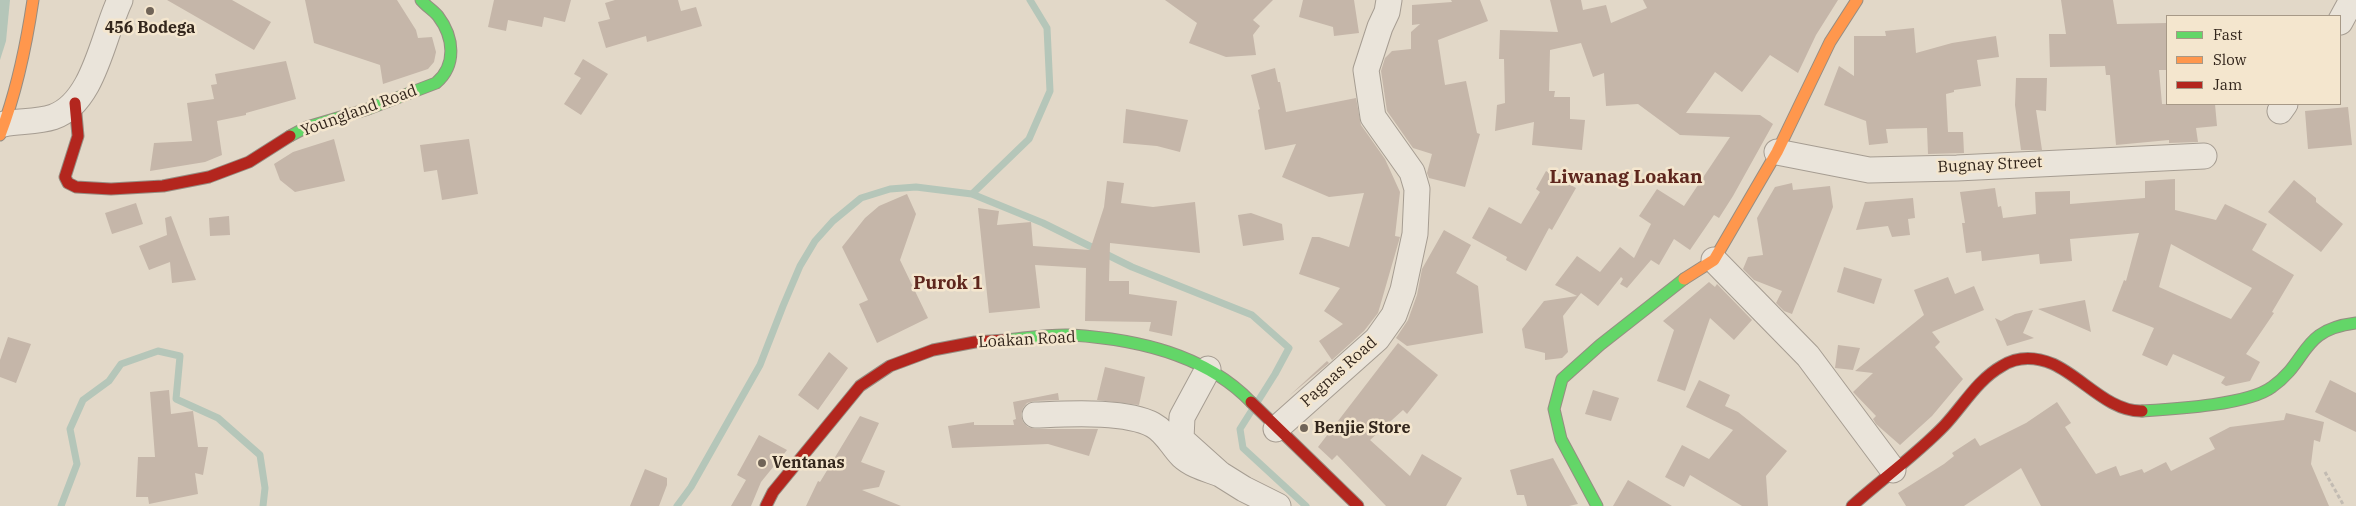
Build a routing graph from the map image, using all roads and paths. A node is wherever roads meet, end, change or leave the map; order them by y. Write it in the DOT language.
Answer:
graph roads {
  1 [pos="33,0"];
  2 [pos="120,0"];
  3 [pos="421,0"];
  4 [pos="1389,0"];
  5 [pos="1857,0"];
  6 [pos="2352,0"];
  7 [pos="2341,20"];
  8 [pos="75,102"];
  9 [pos="2,130"];
  10 [pos="1777,152"];
  11 [pos="2204,156"];
  12 [pos="1714,260"];
  13 [pos="2356,323"];
  14 [pos="1208,369"];
  15 [pos="1035,415"];
  16 [pos="1273,426"];
  17 [pos="1893,470"];
  18 [pos="2325,472"];
  19 [pos="1220,474"];
  20 [pos="1241,498"];
  21 [pos="766,506"];
  22 [pos="1278,506"];
  23 [pos="1358,506"];
  24 [pos="1598,506"];
  25 [pos="1852,506"];
  26 [pos="2344,506"];
  1 -- 9 [label="main road"];
  2 -- 8 [label="street"];
  3 -- 8 [label="main road, Youngland Road"];
  4 -- 16 [label="street, Pagnas Road"];
  5 -- 10 [label="main road"];
  6 -- 7 [label="street"];
  8 -- 9 [label="street"];
  10 -- 11 [label="street, Bugnay Street"];
  10 -- 12 [label="main road"];
  12 -- 17 [label="street"];
  12 -- 24 [label="main road"];
  13 -- 17 [label="main road"];
  14 -- 16 [label="main road, Loakan Road"];
  14 -- 19 [label="street"];
  14 -- 21 [label="main road, Loakan Road"];
  15 -- 19 [label="street"];
  16 -- 23 [label="main road, Loakan Road"];
  17 -- 25 [label="main road"];
  18 -- 26 [label="path"];
  19 -- 20 [label="street"];
  20 -- 22 [label="street"];
}
